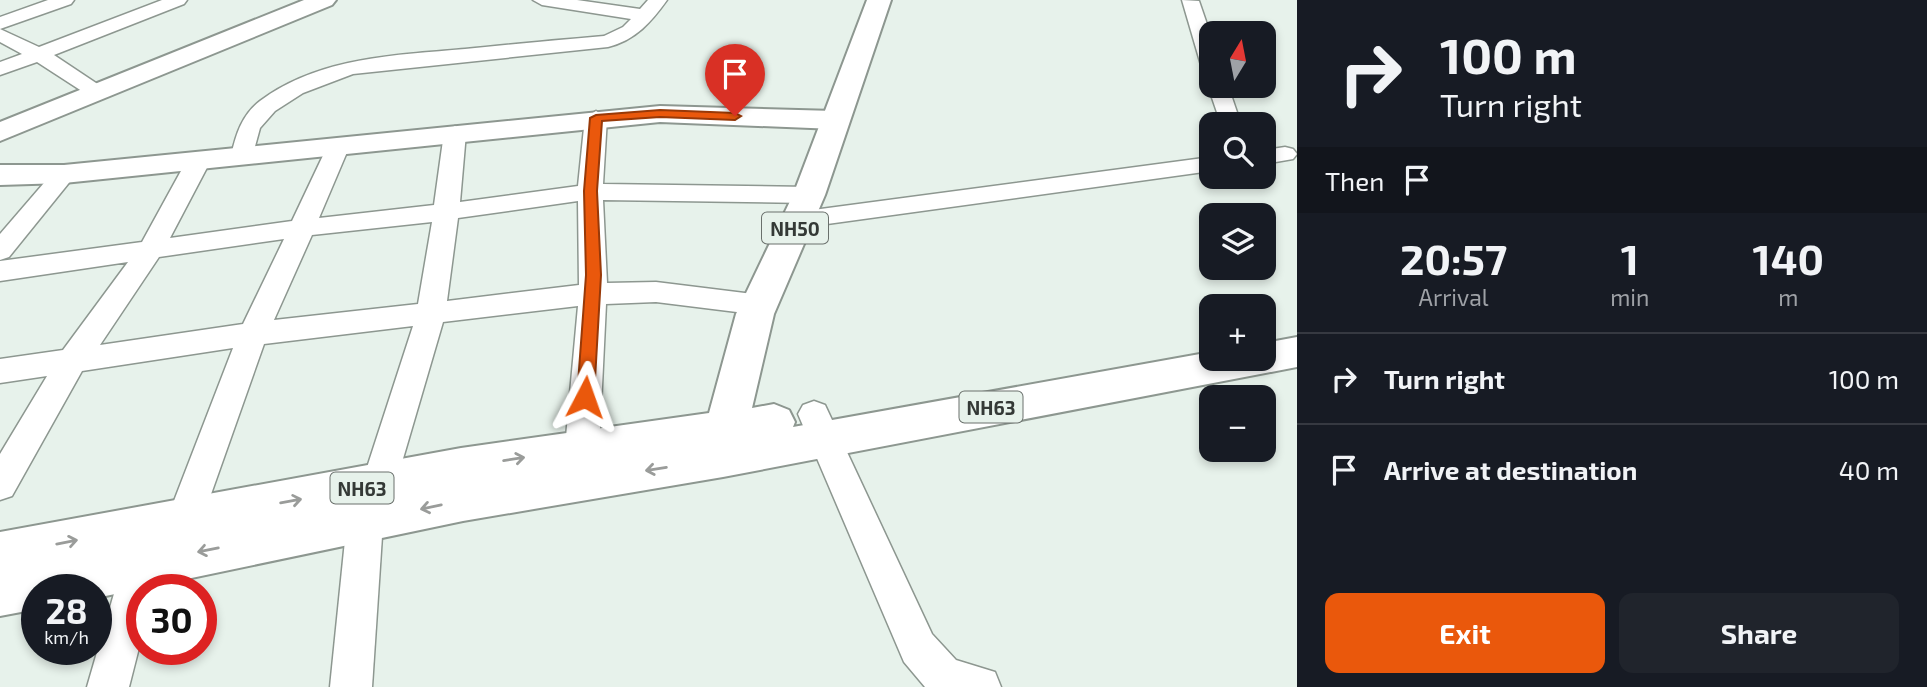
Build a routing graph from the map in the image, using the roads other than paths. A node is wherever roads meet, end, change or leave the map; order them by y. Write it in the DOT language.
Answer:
graph roads {
  1 [pos="65,0"];
  2 [pos="178,0"];
  3 [pos="324,0"];
  4 [pos="542,0"];
  5 [pos="879,0"];
  6 [pos="1188,0"];
  7 [pos="653,8"];
  8 [pos="0,23"];
  9 [pos="1199,31"];
  10 [pos="0,35"];
  11 [pos="40,54"];
  12 [pos="0,69"];
  13 [pos="98,93"];
  14 [pos="596,118"];
  15 [pos="835,120"];
  16 [pos="0,132"];
  17 [pos="456,133"];
  18 [pos="339,145"];
  19 [pos="243,156"];
  20 [pos="199,160"];
  21 [pos="1199,165"];
  22 [pos="64,174"];
  23 [pos="0,175"];
  24 [pos="590,191"];
  25 [pos="804,207"];
  26 [pos="446,212"];
  27 [pos="302,228"];
  28 [pos="151,249"];
  29 [pos="0,251"];
  30 [pos="0,271"];
  31 [pos="592,294"];
  32 [pos="761,305"];
  33 [pos="431,313"];
  34 [pos="1297,328"];
  35 [pos="1276,331"];
  36 [pos="253,334"];
  37 [pos="1199,346"];
  38 [pos="1297,352"];
  39 [pos="1276,356"];
  40 [pos="72,361"];
  41 [pos="1199,365"];
  42 [pos="0,370"];
  43 [pos="1095,376"];
  44 [pos="819,426"];
  45 [pos="724,444"];
  46 [pos="582,448"];
  47 [pos="0,485"];
  48 [pos="371,503"];
  49 [pos="185,519"];
  50 [pos="0,555"];
  51 [pos="141,566"];
  52 [pos="0,591"];
  53 [pos="108,687"];
  54 [pos="351,687"];
  55 [pos="980,687"];
  1 -- 8 [label="street"];
  2 -- 11 [label="street"];
  3 -- 13 [label="main road"];
  4 -- 7 [label="street"];
  5 -- 15 [label="main road, NH50"];
  6 -- 9 [label="street"];
  7 -- 19 [label="street"];
  10 -- 11 [label="street"];
  11 -- 12 [label="street"];
  11 -- 13 [label="street"];
  13 -- 16 [label="main road"];
  14 -- 15 [label="main road"];
  14 -- 17 [label="main road"];
  14 -- 24 [label="street"];
  15 -- 25 [label="main road, NH50"];
  17 -- 18 [label="main road"];
  17 -- 26 [label="street"];
  18 -- 19 [label="main road"];
  18 -- 27 [label="street"];
  19 -- 20 [label="main road"];
  20 -- 22 [label="main road"];
  20 -- 28 [label="street"];
  21 -- 25 [label="street"];
  22 -- 23 [label="main road"];
  22 -- 29 [label="street"];
  24 -- 25 [label="street"];
  24 -- 26 [label="street"];
  24 -- 31 [label="street"];
  25 -- 32 [label="main road, NH50"];
  26 -- 27 [label="street"];
  26 -- 33 [label="street"];
  27 -- 28 [label="street"];
  27 -- 36 [label="street"];
  28 -- 30 [label="street"];
  28 -- 40 [label="street"];
  31 -- 32 [label="street"];
  31 -- 33 [label="street"];
  31 -- 46 [label="street"];
  32 -- 45 [label="main road, NH50"];
  33 -- 36 [label="street"];
  33 -- 48 [label="street"];
  34 -- 35 [label="main road"];
  36 -- 40 [label="street"];
  36 -- 49 [label="street"];
  37 -- 43 [label="main road, NH63"];
  38 -- 39 [label="main road, NH63"];
  40 -- 42 [label="street"];
  40 -- 47 [label="street"];
  41 -- 43 [label="main road, NH63"];
  43 -- 44 [label="main road, NH63"];
  44 -- 45 [label="main road, NH63"];
  44 -- 55 [label="street"];
  45 -- 46 [label="main road, NH63"];
  45 -- 48 [label="main road, NH63, one-way"];
  48 -- 46 [label="main road, NH63, one-way"];
  49 -- 48 [label="main road, NH63, one-way"];
  48 -- 51 [label="main road, NH63, one-way"];
  48 -- 54 [label="street"];
  50 -- 49 [label="main road, NH63, one-way"];
  51 -- 52 [label="main road, NH63"];
  51 -- 53 [label="street"];
}
